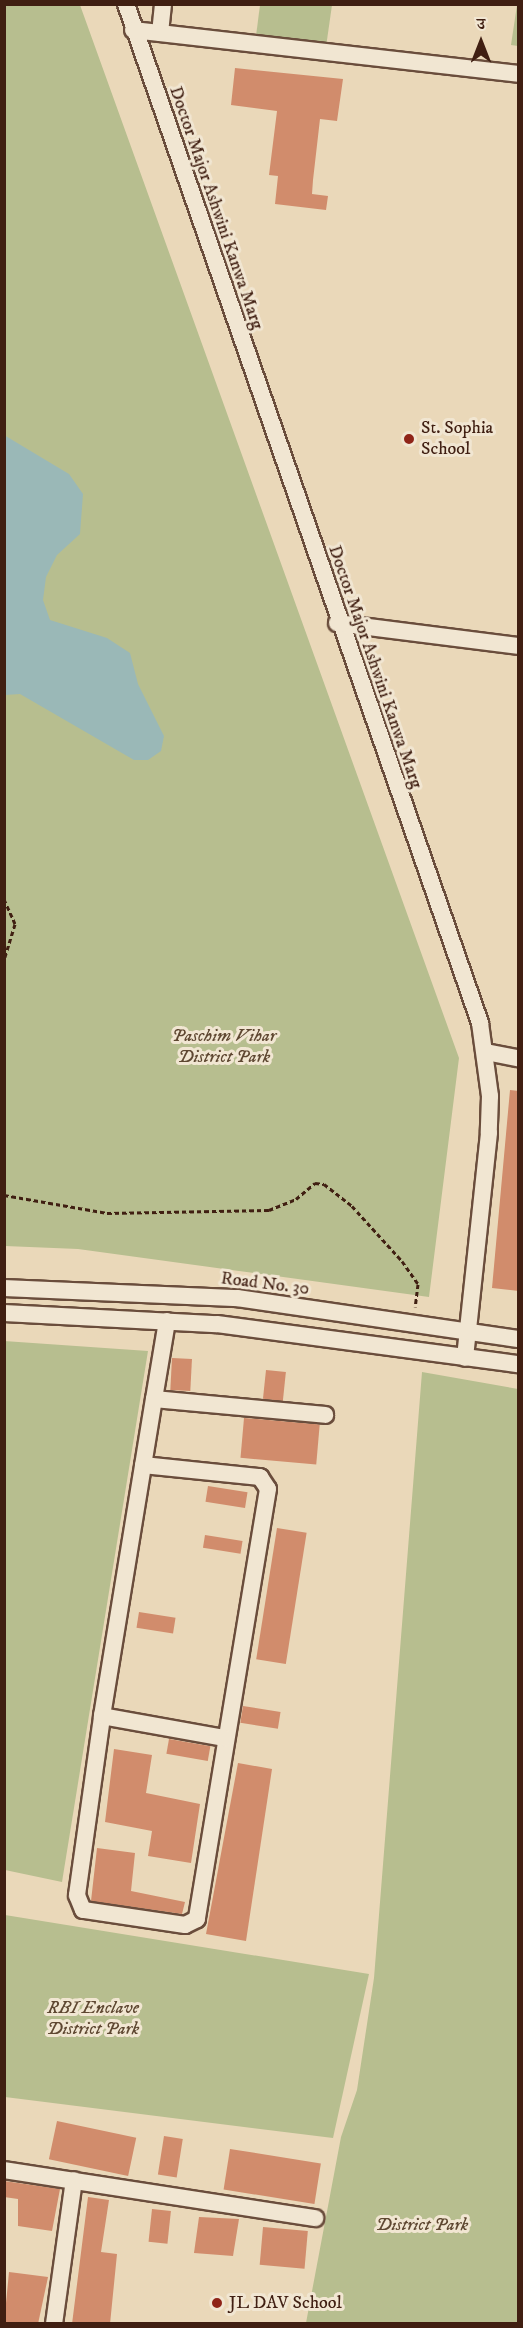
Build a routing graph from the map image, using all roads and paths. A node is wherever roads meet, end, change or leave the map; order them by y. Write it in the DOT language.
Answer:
graph roads {
  1 [pos="126,4"];
  2 [pos="164,4"];
  3 [pos="134,30"];
  4 [pos="160,33"];
  5 [pos="519,74"];
  6 [pos="337,623"];
  7 [pos="519,646"];
  8 [pos="4,899"];
  9 [pos="4,960"];
  10 [pos="486,1052"];
  11 [pos="519,1058"];
  12 [pos="4,1195"];
  13 [pos="4,1288"];
  14 [pos="4,1313"];
  15 [pos="167,1321"];
  16 [pos="414,1324"];
  17 [pos="468,1332"];
  18 [pos="519,1339"];
  19 [pos="465,1358"];
  20 [pos="519,1364"];
  21 [pos="154,1399"];
  22 [pos="325,1415"];
  23 [pos="143,1465"];
  24 [pos="102,1716"];
  25 [pos="224,1738"];
  26 [pos="4,2170"];
  27 [pos="74,2180"];
  28 [pos="315,2218"];
  29 [pos="54,2324"];
  1 -- 3 [label="street, Doctor Major Ashwini Kanwa Marg"];
  2 -- 4 [label="street"];
  3 -- 4 [label="street"];
  3 -- 6 [label="street, Doctor Major Ashwini Kanwa Marg"];
  4 -- 5 [label="street"];
  6 -- 7 [label="street"];
  6 -- 10 [label="street, Doctor Major Ashwini Kanwa Marg"];
  8 -- 9 [label="path"];
  10 -- 11 [label="street"];
  10 -- 17 [label="street, Doctor Major Ashwini Kanwa Marg"];
  12 -- 16 [label="path"];
  13 -- 16 [label="street, Road No. 30"];
  14 -- 15 [label="street"];
  15 -- 19 [label="street"];
  15 -- 21 [label="street"];
  16 -- 17 [label="street, Road No. 30"];
  17 -- 18 [label="street, Road No. 30"];
  17 -- 19 [label="street, Doctor Major Ashwini Kanwa Marg"];
  19 -- 20 [label="street"];
  21 -- 22 [label="street"];
  21 -- 23 [label="street"];
  23 -- 24 [label="street"];
  23 -- 25 [label="street"];
  24 -- 25 [label="street"];
  24 -- 25 [label="street"];
  26 -- 27 [label="street"];
  27 -- 28 [label="street"];
  27 -- 29 [label="street"];
}
